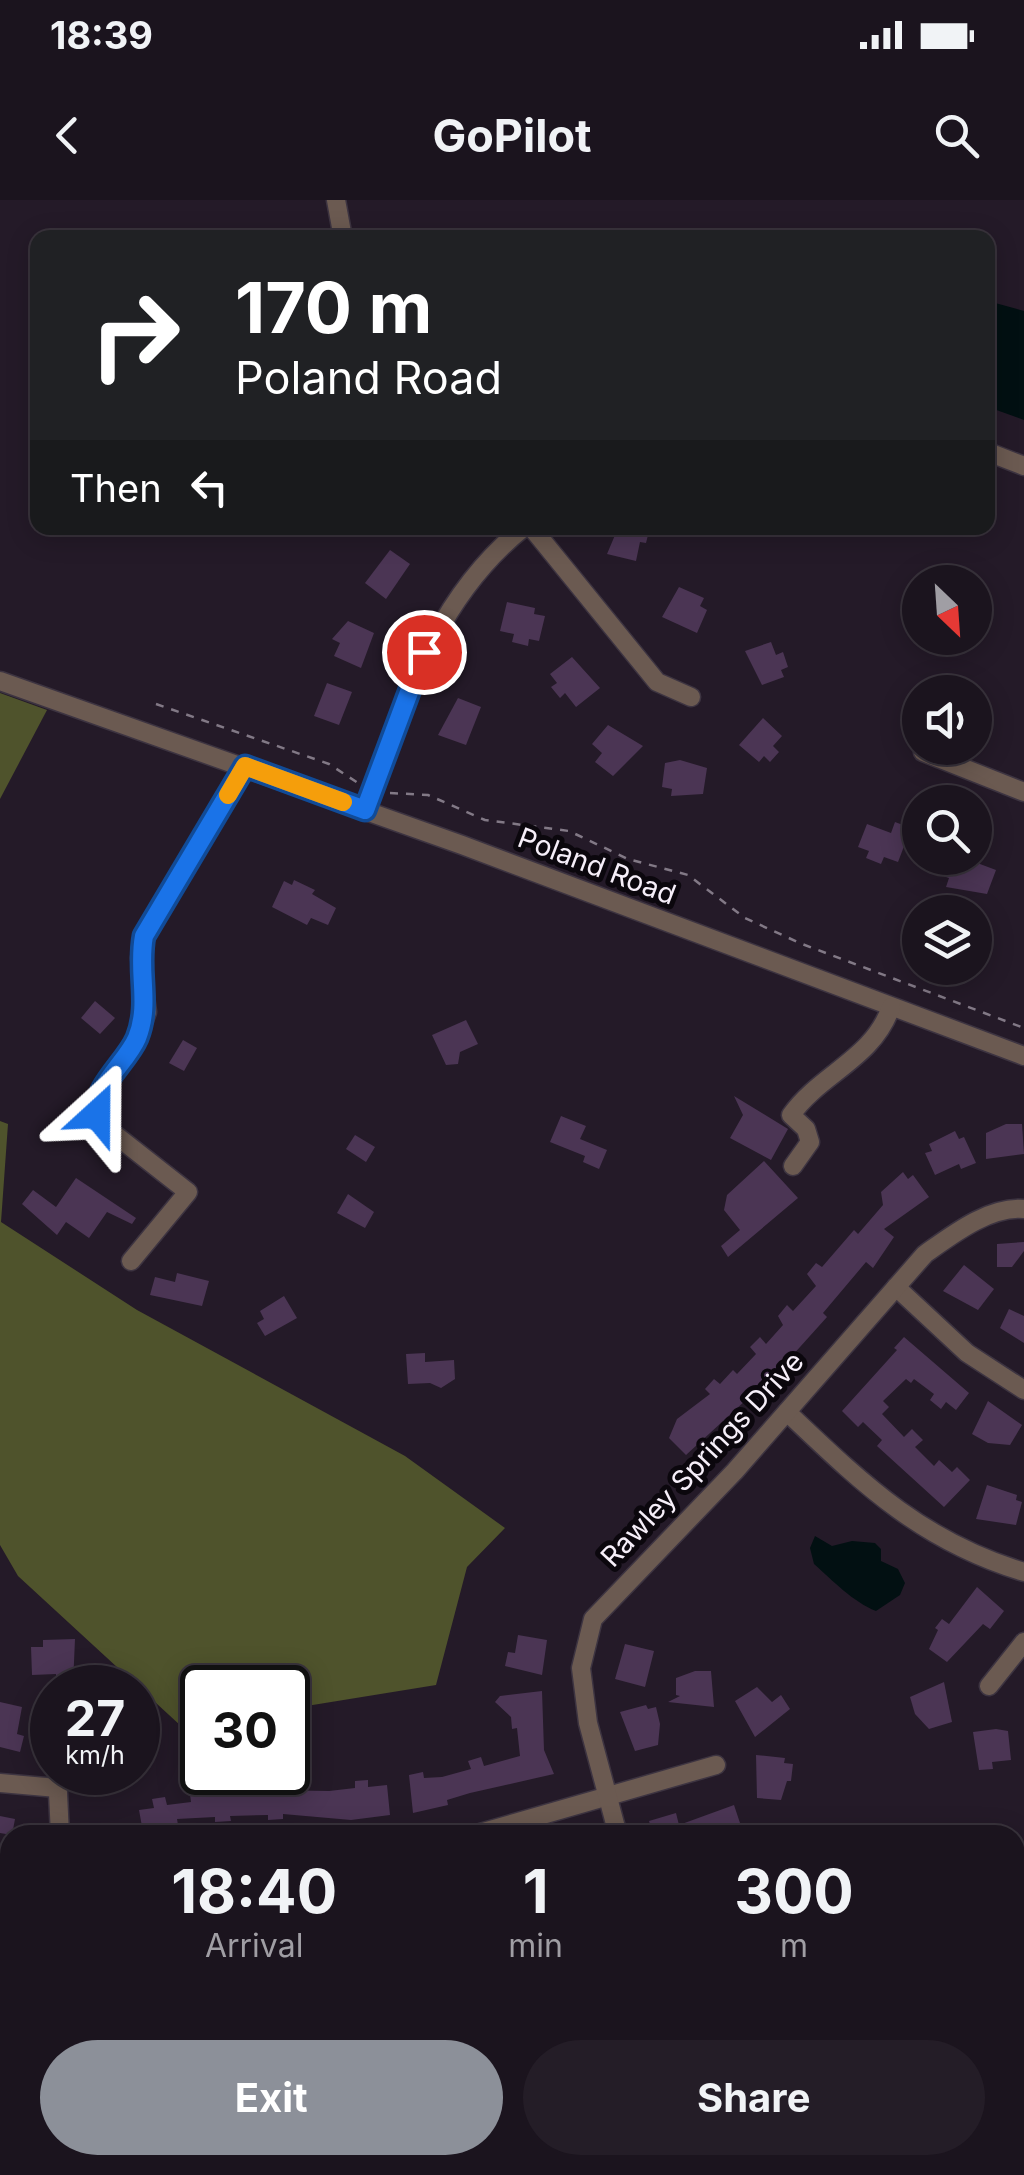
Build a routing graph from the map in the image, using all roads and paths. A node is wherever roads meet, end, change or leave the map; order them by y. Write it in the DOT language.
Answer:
graph roads {
  1 [pos="336,200"];
  2 [pos="342,230"];
  3 [pos="995,455"];
  4 [pos="1024,466"];
  5 [pos="515,535"];
  6 [pos="538,535"];
  7 [pos="0,681"];
  8 [pos="691,697"];
  9 [pos="156,704"];
  10 [pos="956,765"];
  11 [pos="245,766"];
  12 [pos="373,788"];
  13 [pos="1024,792"];
  14 [pos="365,810"];
  15 [pos="891,1008"];
  16 [pos="1024,1028"];
  17 [pos="1024,1056"];
  18 [pos="793,1166"];
  19 [pos="1024,1209"];
  20 [pos="131,1260"];
  21 [pos="896,1288"];
  22 [pos="1024,1390"];
  23 [pos="787,1412"];
  24 [pos="1024,1572"];
  25 [pos="1024,1642"];
  26 [pos="990,1686"];
  27 [pos="716,1765"];
  28 [pos="30,1781"];
  29 [pos="0,1783"];
  30 [pos="606,1794"];
  31 [pos="58,1795"];
  32 [pos="59,1825"];
  33 [pos="505,1825"];
  34 [pos="615,1825"];
  1 -- 2 [label="street"];
  3 -- 4 [label="street"];
  5 -- 12 [label="street"];
  6 -- 8 [label="street"];
  7 -- 11 [label="street, Poland Road"];
  9 -- 12 [label="path"];
  10 -- 13 [label="street"];
  11 -- 14 [label="street, Poland Road"];
  11 -- 20 [label="street"];
  12 -- 14 [label="street"];
  12 -- 16 [label="path"];
  14 -- 15 [label="street, Poland Road"];
  15 -- 17 [label="street, Poland Road"];
  15 -- 18 [label="street"];
  19 -- 21 [label="street, Rawley Springs Drive"];
  21 -- 22 [label="street"];
  21 -- 23 [label="street, Rawley Springs Drive"];
  23 -- 24 [label="street"];
  23 -- 30 [label="street, Rawley Springs Drive"];
  25 -- 26 [label="street"];
  27 -- 30 [label="street"];
  28 -- 29 [label="street"];
  30 -- 33 [label="street"];
  30 -- 34 [label="street, Rawley Springs Drive"];
  31 -- 32 [label="street"];
}
